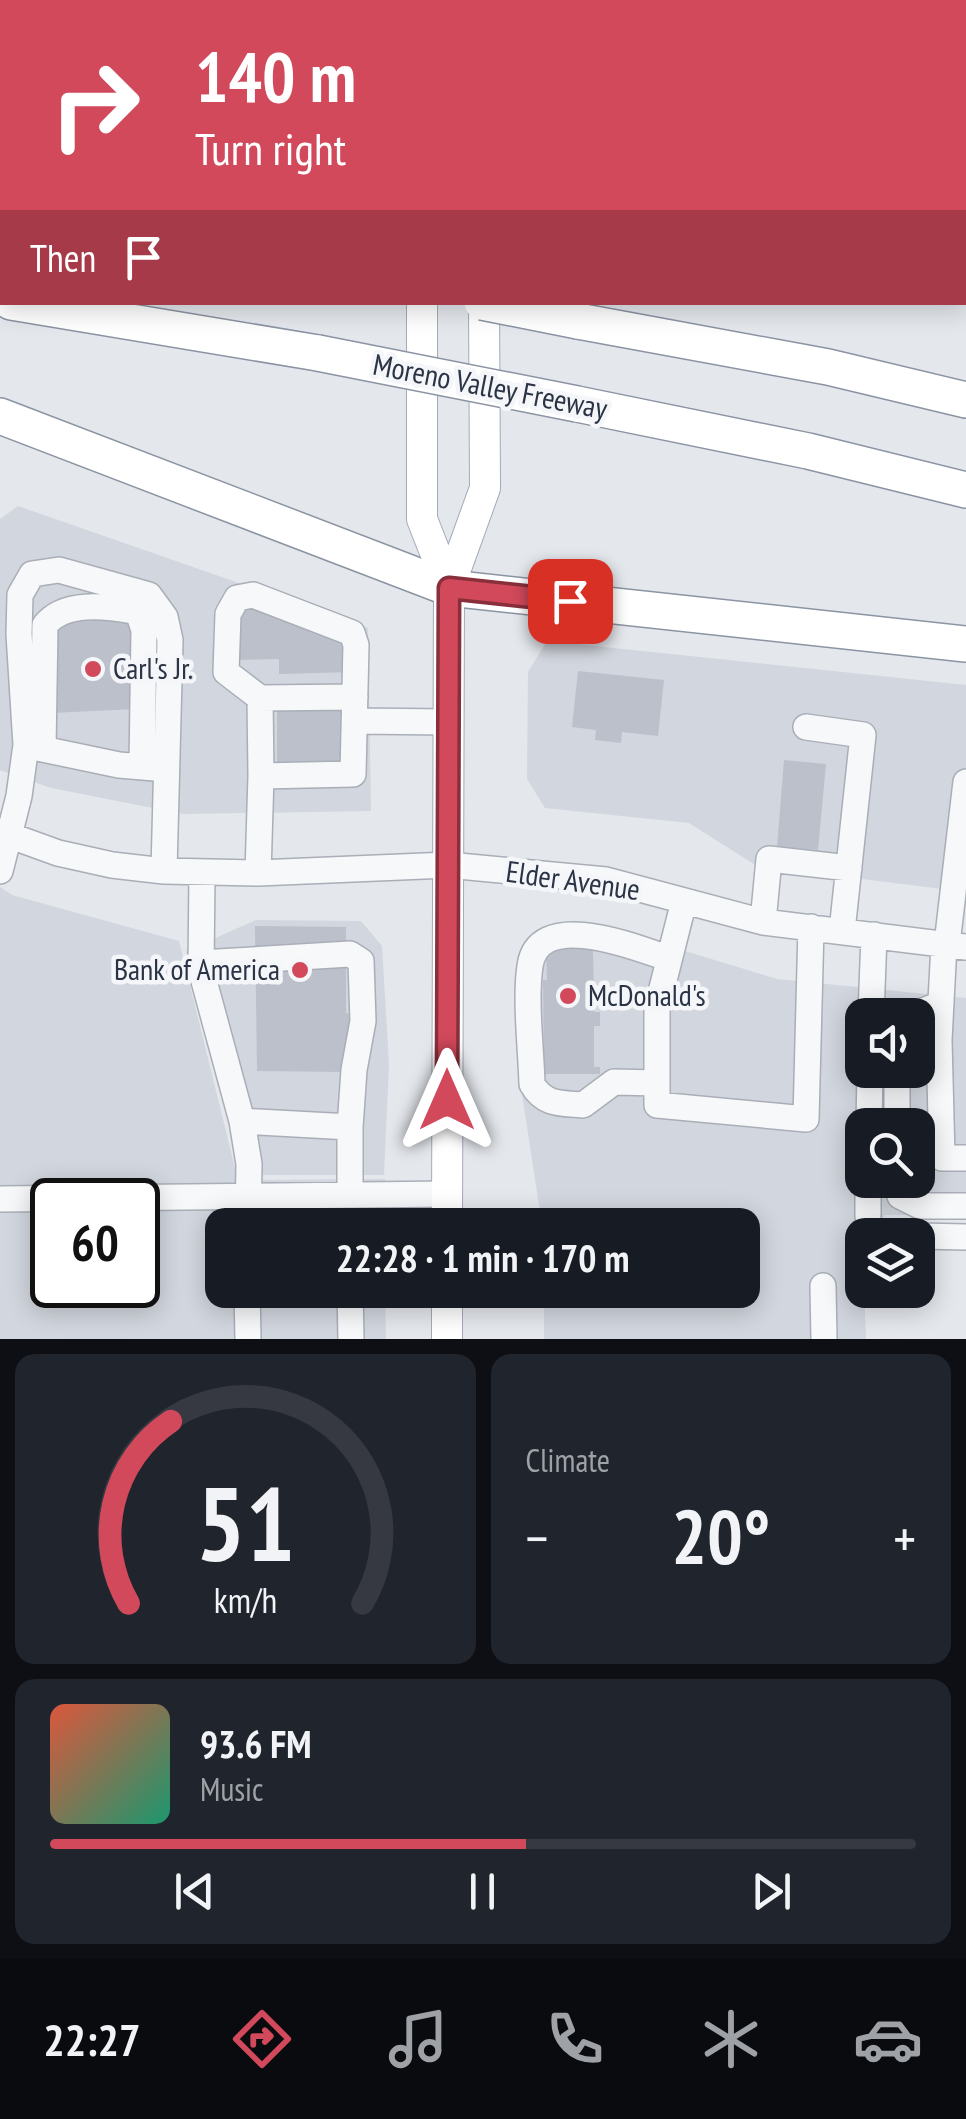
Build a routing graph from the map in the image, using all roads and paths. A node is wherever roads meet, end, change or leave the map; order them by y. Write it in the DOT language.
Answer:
graph roads {
  1 [pos="29,305"];
  2 [pos="422,305"];
  3 [pos="483,305"];
  4 [pos="498,305"];
  5 [pos="966,400"];
  6 [pos="0,416"];
  7 [pos="966,490"];
  8 [pos="449,588"];
  9 [pos="966,644"];
  10 [pos="260,698"];
  11 [pos="355,709"];
  12 [pos="449,722"];
  13 [pos="806,728"];
  14 [pos="35,747"];
  15 [pos="154,768"];
  16 [pos="261,776"];
  17 [pos="966,782"];
  18 [pos="4,834"];
  19 [pos="448,865"];
  20 [pos="849,868"];
  21 [pos="0,871"];
  22 [pos="164,871"];
  23 [pos="202,873"];
  24 [pos="258,873"];
  25 [pos="684,900"];
  26 [pos="763,922"];
  27 [pos="811,928"];
  28 [pos="842,931"];
  29 [pos="874,936"];
  30 [pos="952,945"];
  31 [pos="667,958"];
  32 [pos="201,963"];
  33 [pos="872,998"];
  34 [pos="941,1004"];
  35 [pos="935,1006"];
  36 [pos="657,1082"];
  37 [pos="242,1121"];
  38 [pos="350,1127"];
  39 [pos="966,1158"];
  40 [pos="447,1194"];
  41 [pos="350,1196"];
  42 [pos="248,1198"];
  43 [pos="868,1198"];
  44 [pos="903,1198"];
  45 [pos="0,1199"];
  46 [pos="966,1206"];
  47 [pos="248,1208"];
  48 [pos="350,1208"];
  49 [pos="447,1208"];
  50 [pos="868,1216"];
  51 [pos="935,1236"];
  52 [pos="966,1236"];
  53 [pos="823,1286"];
  54 [pos="248,1308"];
  55 [pos="350,1308"];
  56 [pos="447,1308"];
  57 [pos="248,1339"];
  58 [pos="351,1339"];
  59 [pos="447,1339"];
  60 [pos="824,1339"];
  1 -- 7 [label="highway, Moreno Valley Freeway, bridge"];
  2 -- 8 [label="main road"];
  3 -- 8 [label="main road"];
  4 -- 5 [label="highway, bridge"];
  6 -- 8 [label="highway"];
  8 -- 9 [label="highway"];
  8 -- 12 [label="main road"];
  10 -- 11 [label="street"];
  10 -- 11 [label="street"];
  10 -- 16 [label="street"];
  11 -- 12 [label="street"];
  11 -- 16 [label="street"];
  12 -- 19 [label="main road"];
  13 -- 20 [label="street"];
  14 -- 15 [label="street"];
  14 -- 15 [label="street"];
  14 -- 15 [label="street"];
  14 -- 18 [label="street"];
  15 -- 22 [label="street"];
  16 -- 24 [label="street"];
  17 -- 30 [label="street"];
  18 -- 21 [label="street"];
  18 -- 22 [label="street, Elder Avenue"];
  19 -- 24 [label="street, Elder Avenue"];
  19 -- 25 [label="street, Elder Avenue"];
  19 -- 40 [label="main road"];
  20 -- 26 [label="street"];
  20 -- 28 [label="street"];
  22 -- 23 [label="street, Elder Avenue"];
  23 -- 24 [label="street, Elder Avenue"];
  23 -- 32 [label="street"];
  25 -- 26 [label="street, Elder Avenue"];
  25 -- 31 [label="street"];
  26 -- 27 [label="street, Elder Avenue"];
  27 -- 28 [label="street, Elder Avenue"];
  27 -- 36 [label="street"];
  28 -- 29 [label="street, Elder Avenue"];
  29 -- 30 [label="street, Elder Avenue"];
  29 -- 33 [label="street"];
  30 -- 34 [label="street"];
  31 -- 36 [label="street"];
  31 -- 36 [label="street"];
  32 -- 37 [label="street"];
  32 -- 38 [label="street"];
  34 -- 35 [label="street"];
  34 -- 39 [label="street"];
  37 -- 38 [label="street"];
  37 -- 42 [label="street"];
  38 -- 41 [label="street"];
  40 -- 41 [label="street"];
  40 -- 49 [label="main road"];
  41 -- 42 [label="street"];
  41 -- 48 [label="street"];
  42 -- 45 [label="street"];
  42 -- 47 [label="street"];
  43 -- 50 [label="street"];
  44 -- 46 [label="street"];
  51 -- 52 [label="street"];
  53 -- 60 [label="street"];
  54 -- 57 [label="street"];
  55 -- 58 [label="street"];
  56 -- 59 [label="main road"];
}
